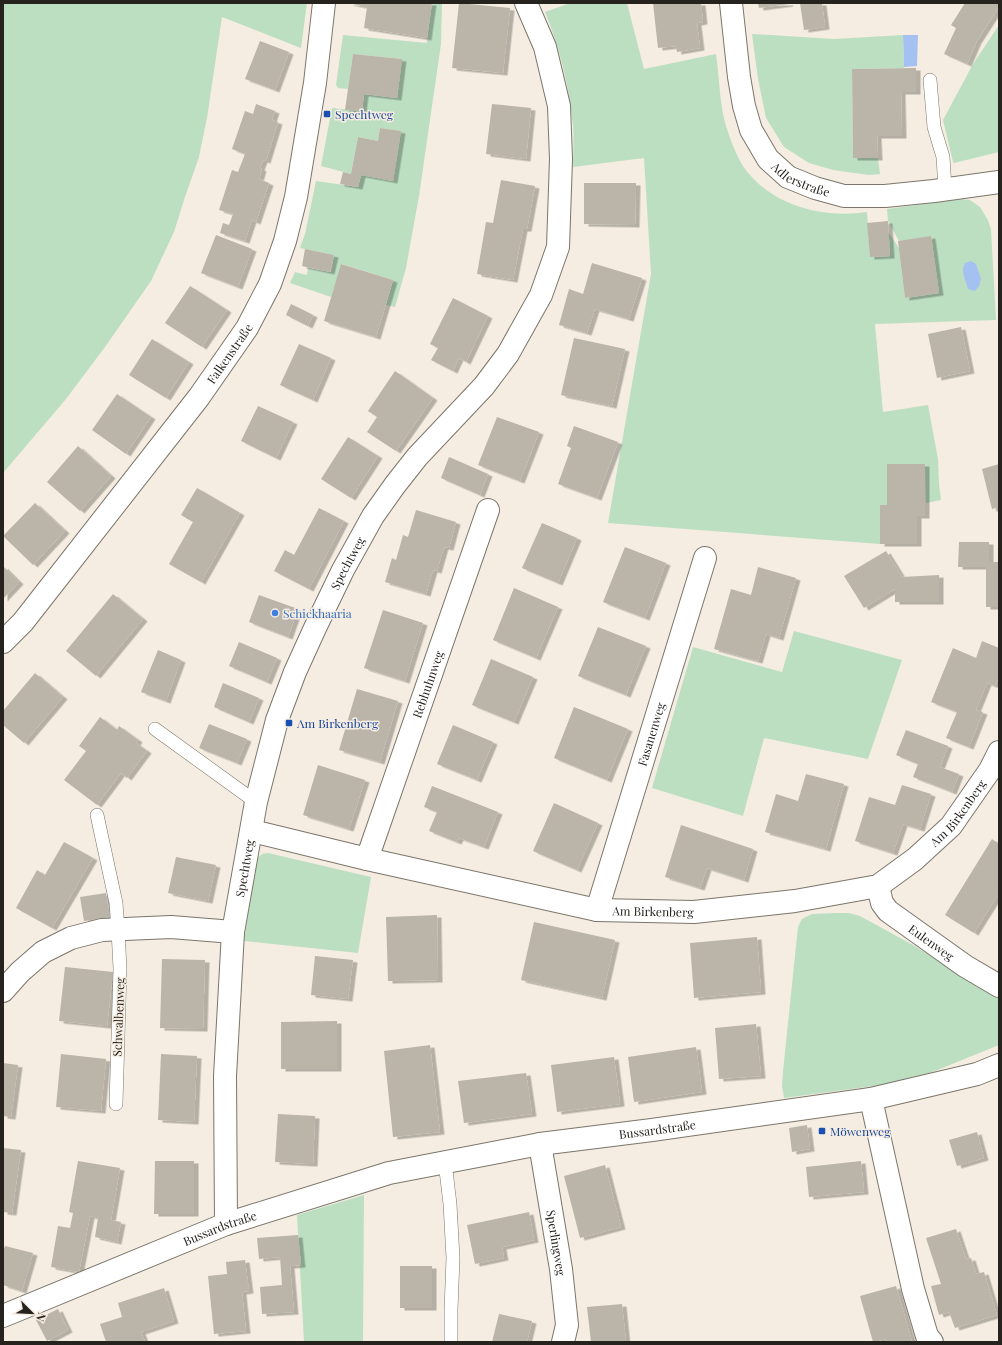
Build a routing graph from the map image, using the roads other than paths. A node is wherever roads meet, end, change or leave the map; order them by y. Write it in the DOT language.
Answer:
graph roads {
  1 [pos="324,3"];
  2 [pos="526,3"];
  3 [pos="731,3"];
  4 [pos="930,80"];
  5 [pos="999,182"];
  6 [pos="945,189"];
  7 [pos="488,510"];
  8 [pos="705,558"];
  9 [pos="3,642"];
  10 [pos="155,729"];
  11 [pos="999,752"];
  12 [pos="256,802"];
  13 [pos="97,814"];
  14 [pos="252,831"];
  15 [pos="367,858"];
  16 [pos="878,886"];
  17 [pos="597,910"];
  18 [pos="118,930"];
  19 [pos="233,932"];
  20 [pos="999,986"];
  21 [pos="3,991"];
  22 [pos="999,1065"];
  23 [pos="871,1099"];
  24 [pos="116,1104"];
  25 [pos="540,1144"];
  26 [pos="444,1162"];
  27 [pos="226,1224"];
  28 [pos="3,1316"];
  29 [pos="448,1341"];
  30 [pos="563,1342"];
  31 [pos="932,1342"];
  1 -- 9 [label="street, Falkenstraße"];
  2 -- 12 [label="street, Spechtweg"];
  3 -- 6 [label="street, Adlerstraße"];
  4 -- 6 [label="lane"];
  5 -- 6 [label="street, Adlerstraße"];
  7 -- 15 [label="street, Rebhuhnweg"];
  8 -- 17 [label="street, Fasanenweg"];
  10 -- 12 [label="lane"];
  11 -- 16 [label="street, Am Birkenberg"];
  12 -- 14 [label="street, Spechtweg"];
  13 -- 18 [label="lane, Schwalbenweg"];
  14 -- 15 [label="street, Am Birkenberg"];
  14 -- 19 [label="street, Spechtweg"];
  15 -- 17 [label="street, Am Birkenberg"];
  16 -- 17 [label="street, Am Birkenberg"];
  16 -- 20 [label="street, Eulenweg"];
  18 -- 19 [label="street"];
  18 -- 21 [label="street"];
  18 -- 24 [label="lane, Schwalbenweg"];
  19 -- 27 [label="street, Spechtweg"];
  22 -- 23 [label="street, Bussardstraße"];
  23 -- 25 [label="street, Bussardstraße"];
  23 -- 31 [label="street"];
  25 -- 26 [label="street, Bussardstraße"];
  25 -- 30 [label="street, Sperlingweg"];
  26 -- 27 [label="street, Bussardstraße"];
  26 -- 29 [label="lane"];
  27 -- 28 [label="street, Bussardstraße"];
}
